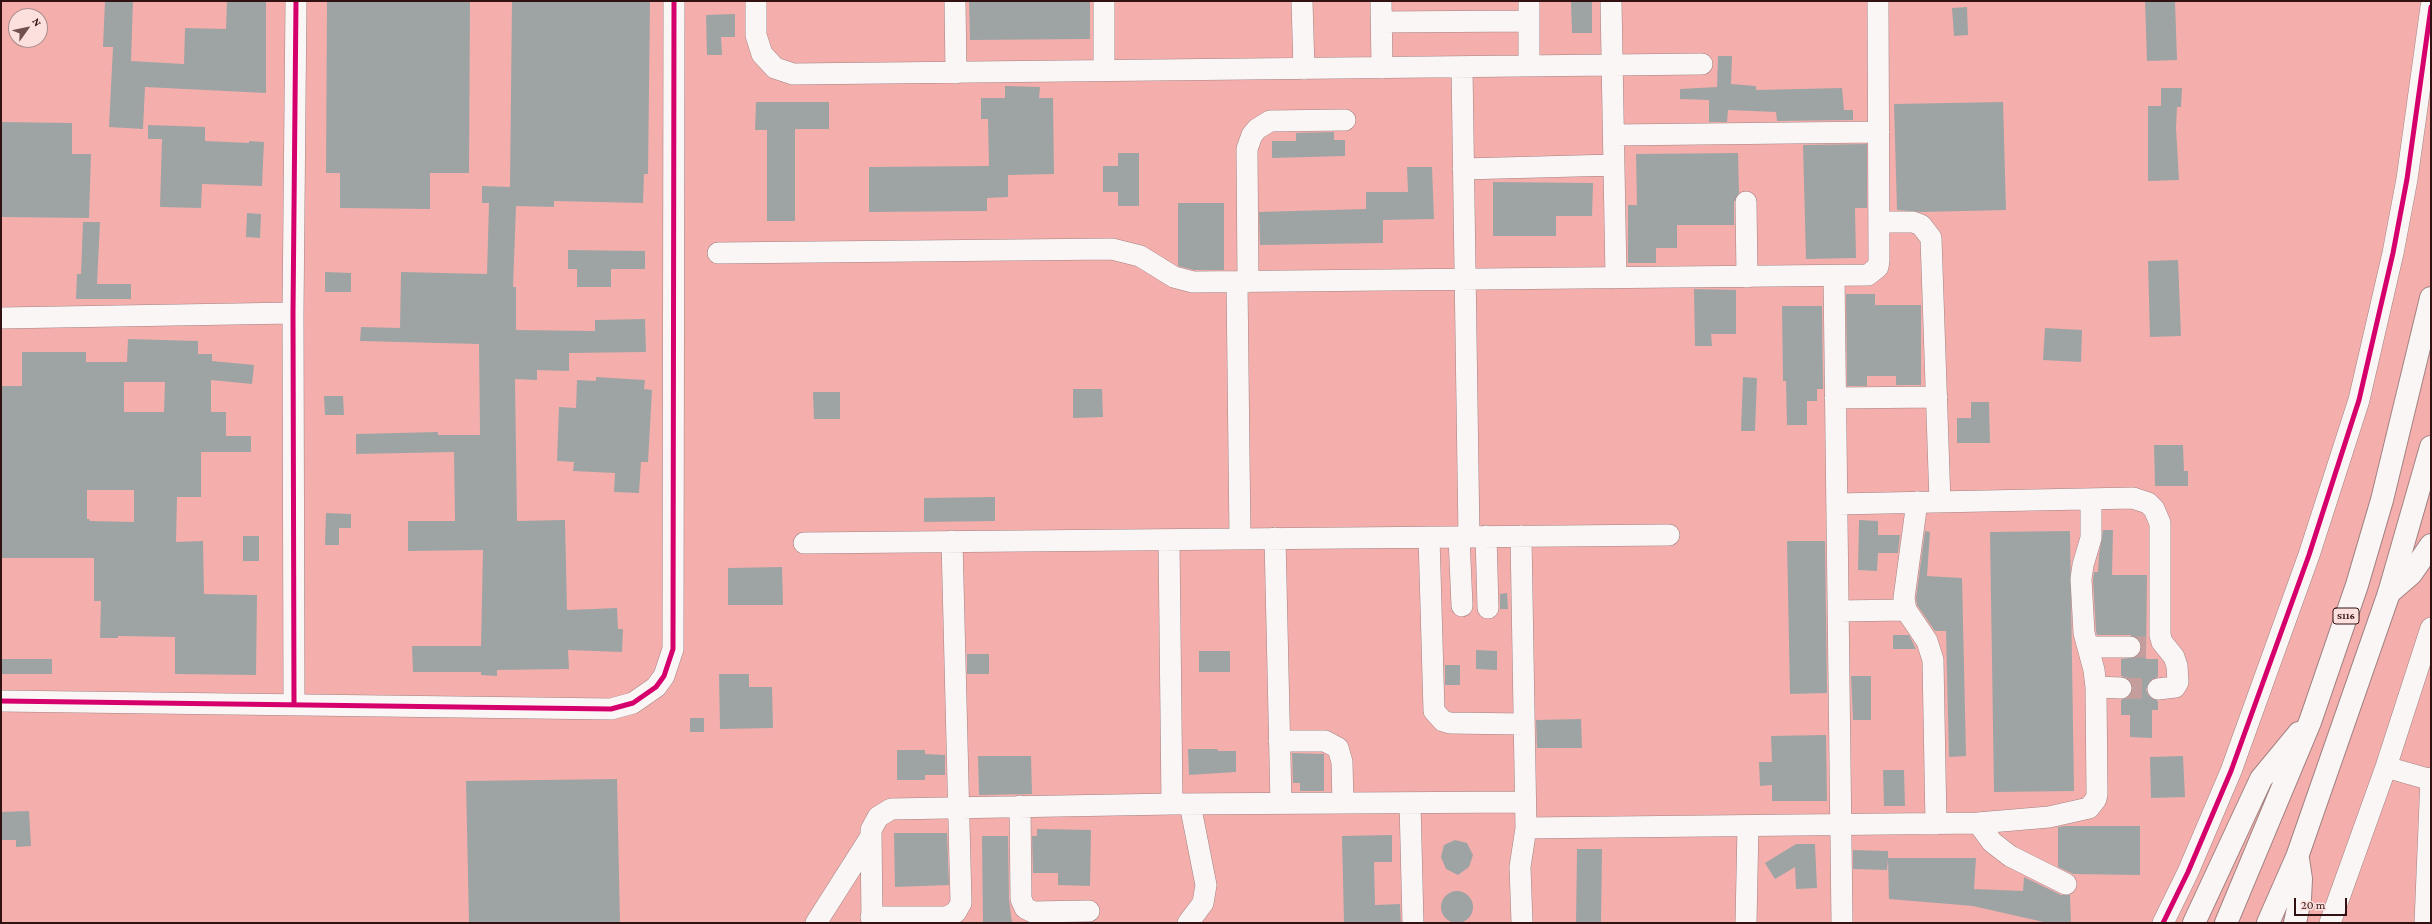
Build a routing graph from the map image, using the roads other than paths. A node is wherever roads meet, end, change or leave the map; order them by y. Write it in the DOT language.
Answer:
graph roads {
  1 [pos="296,1"];
  2 [pos="674,1"];
  3 [pos="756,1"];
  4 [pos="956,1"];
  5 [pos="1104,1"];
  6 [pos="1302,1"];
  7 [pos="1381,1"];
  8 [pos="1612,1"];
  9 [pos="1878,1"];
  10 [pos="2431,7"];
  11 [pos="1529,11"];
  12 [pos="1381,22"];
  13 [pos="1702,64"];
  14 [pos="1612,65"];
  15 [pos="1529,66"];
  16 [pos="1462,67"];
  17 [pos="1382,68"];
  18 [pos="1304,69"];
  19 [pos="1104,71"];
  20 [pos="956,73"];
  21 [pos="1345,120"];
  22 [pos="1879,132"];
  23 [pos="1614,135"];
  24 [pos="1614,165"];
  25 [pos="1463,169"];
  26 [pos="1746,202"];
  27 [pos="1879,222"];
  28 [pos="718,253"];
  29 [pos="1834,276"];
  30 [pos="1747,277"];
  31 [pos="1616,278"];
  32 [pos="1465,280"];
  33 [pos="1242,282"];
  34 [pos="2431,298"];
  35 [pos="293,313"];
  36 [pos="1,318"];
  37 [pos="1835,398"];
  38 [pos="1937,398"];
  39 [pos="2431,447"];
  40 [pos="2091,499"];
  41 [pos="1917,502"];
  42 [pos="1940,502"];
  43 [pos="1837,504"];
  44 [pos="1669,535"];
  45 [pos="1521,536"];
  46 [pos="1429,537"];
  47 [pos="1471,537"];
  48 [pos="1275,538"];
  49 [pos="1240,539"];
  50 [pos="1169,540"];
  51 [pos="952,541"];
  52 [pos="804,543"];
  53 [pos="2431,545"];
  54 [pos="1487,571"];
  55 [pos="1460,572"];
  56 [pos="2389,593"];
  57 [pos="1462,606"];
  58 [pos="1488,608"];
  59 [pos="1906,610"];
  60 [pos="1838,611"];
  61 [pos="2431,628"];
  62 [pos="2088,647"];
  63 [pos="2147,647"];
  64 [pos="2096,687"];
  65 [pos="2121,688"];
  66 [pos="2158,689"];
  67 [pos="1,701"];
  68 [pos="294,705"];
  69 [pos="2310,722"];
  70 [pos="1523,724"];
  71 [pos="1279,741"];
  72 [pos="2386,767"];
  73 [pos="2430,790"];
  74 [pos="1524,802"];
  75 [pos="1281,803"];
  76 [pos="1343,803"];
  77 [pos="1410,803"];
  78 [pos="1181,804"];
  79 [pos="1020,806"];
  80 [pos="958,808"];
  81 [pos="1978,823"];
  82 [pos="1936,824"];
  83 [pos="1841,825"];
  84 [pos="1748,826"];
  85 [pos="1526,828"];
  86 [pos="870,838"];
  87 [pos="2297,857"];
  88 [pos="2066,884"];
  89 [pos="2428,891"];
  90 [pos="1089,912"];
  91 [pos="872,920"];
  92 [pos="816,923"];
  93 [pos="1188,923"];
  94 [pos="1413,923"];
  95 [pos="1522,923"];
  96 [pos="1746,923"];
  97 [pos="1842,923"];
  98 [pos="2163,923"];
  99 [pos="2194,923"];
  100 [pos="2226,923"];
  101 [pos="2268,923"];
  102 [pos="2295,923"];
  103 [pos="2330,923"];
  104 [pos="2425,923"];
  1 -- 35 [label="street"];
  2 -- 68 [label="street"];
  3 -- 20 [label="street"];
  4 -- 20 [label="street"];
  5 -- 19 [label="street"];
  6 -- 18 [label="street"];
  7 -- 12 [label="street"];
  8 -- 14 [label="street"];
  9 -- 22 [label="street"];
  10 -- 98 [label="street"];
  11 -- 12 [label="street"];
  11 -- 15 [label="street"];
  12 -- 17 [label="street"];
  13 -- 14 [label="street"];
  14 -- 15 [label="street"];
  14 -- 23 [label="street"];
  15 -- 16 [label="street"];
  16 -- 17 [label="street"];
  16 -- 25 [label="street"];
  17 -- 18 [label="street"];
  18 -- 19 [label="street"];
  19 -- 20 [label="street"];
  21 -- 33 [label="street"];
  22 -- 23 [label="street"];
  22 -- 27 [label="street"];
  23 -- 24 [label="street"];
  24 -- 25 [label="street"];
  24 -- 31 [label="street"];
  25 -- 32 [label="street"];
  26 -- 30 [label="street"];
  27 -- 29 [label="street"];
  27 -- 38 [label="street"];
  28 -- 33 [label="street"];
  29 -- 30 [label="street"];
  29 -- 37 [label="street"];
  30 -- 31 [label="street"];
  31 -- 32 [label="street"];
  32 -- 33 [label="street"];
  32 -- 47 [label="street"];
  33 -- 49 [label="street"];
  34 -- 69 [label="main road, S116"];
  35 -- 36 [label="street"];
  35 -- 68 [label="street"];
  37 -- 38 [label="street"];
  37 -- 43 [label="street"];
  38 -- 42 [label="street"];
  39 -- 56 [label="main road"];
  40 -- 42 [label="street"];
  40 -- 62 [label="street"];
  40 -- 63 [label="street"];
  41 -- 42 [label="street"];
  41 -- 43 [label="street"];
  41 -- 59 [label="street"];
  43 -- 60 [label="street"];
  44 -- 45 [label="street"];
  45 -- 47 [label="street"];
  45 -- 70 [label="street"];
  46 -- 47 [label="street"];
  46 -- 48 [label="street"];
  46 -- 70 [label="street"];
  47 -- 54 [label="street"];
  47 -- 55 [label="street"];
  48 -- 49 [label="street"];
  48 -- 71 [label="street"];
  49 -- 50 [label="street"];
  50 -- 51 [label="street"];
  50 -- 78 [label="street"];
  51 -- 52 [label="street"];
  51 -- 80 [label="street"];
  53 -- 56 [label="main road"];
  54 -- 55 [label="street"];
  54 -- 58 [label="street"];
  55 -- 57 [label="street"];
  56 -- 87 [label="main road"];
  59 -- 60 [label="street"];
  59 -- 82 [label="street"];
  60 -- 83 [label="street"];
  61 -- 72 [label="street"];
  62 -- 63 [label="street"];
  62 -- 64 [label="street"];
  63 -- 66 [label="street"];
  64 -- 65 [label="street"];
  64 -- 81 [label="street"];
  67 -- 68 [label="street"];
  69 -- 99 [label="main road"];
  69 -- 100 [label="main road, S116"];
  70 -- 74 [label="street"];
  71 -- 75 [label="street"];
  71 -- 76 [label="street"];
  72 -- 73 [label="street"];
  72 -- 103 [label="street"];
  73 -- 89 [label="street"];
  74 -- 77 [label="street"];
  74 -- 85 [label="street"];
  75 -- 76 [label="street"];
  75 -- 78 [label="street"];
  76 -- 77 [label="street"];
  77 -- 94 [label="street"];
  78 -- 79 [label="street"];
  78 -- 93 [label="street"];
  79 -- 80 [label="street"];
  79 -- 90 [label="street"];
  80 -- 86 [label="street"];
  80 -- 91 [label="street"];
  81 -- 82 [label="street"];
  81 -- 88 [label="street"];
  82 -- 83 [label="street"];
  83 -- 84 [label="street"];
  83 -- 97 [label="street"];
  84 -- 85 [label="street"];
  84 -- 96 [label="street"];
  85 -- 95 [label="street"];
  86 -- 91 [label="street"];
  86 -- 92 [label="street"];
  87 -- 101 [label="main road"];
  87 -- 102 [label="main road"];
  89 -- 104 [label="street"];
}
